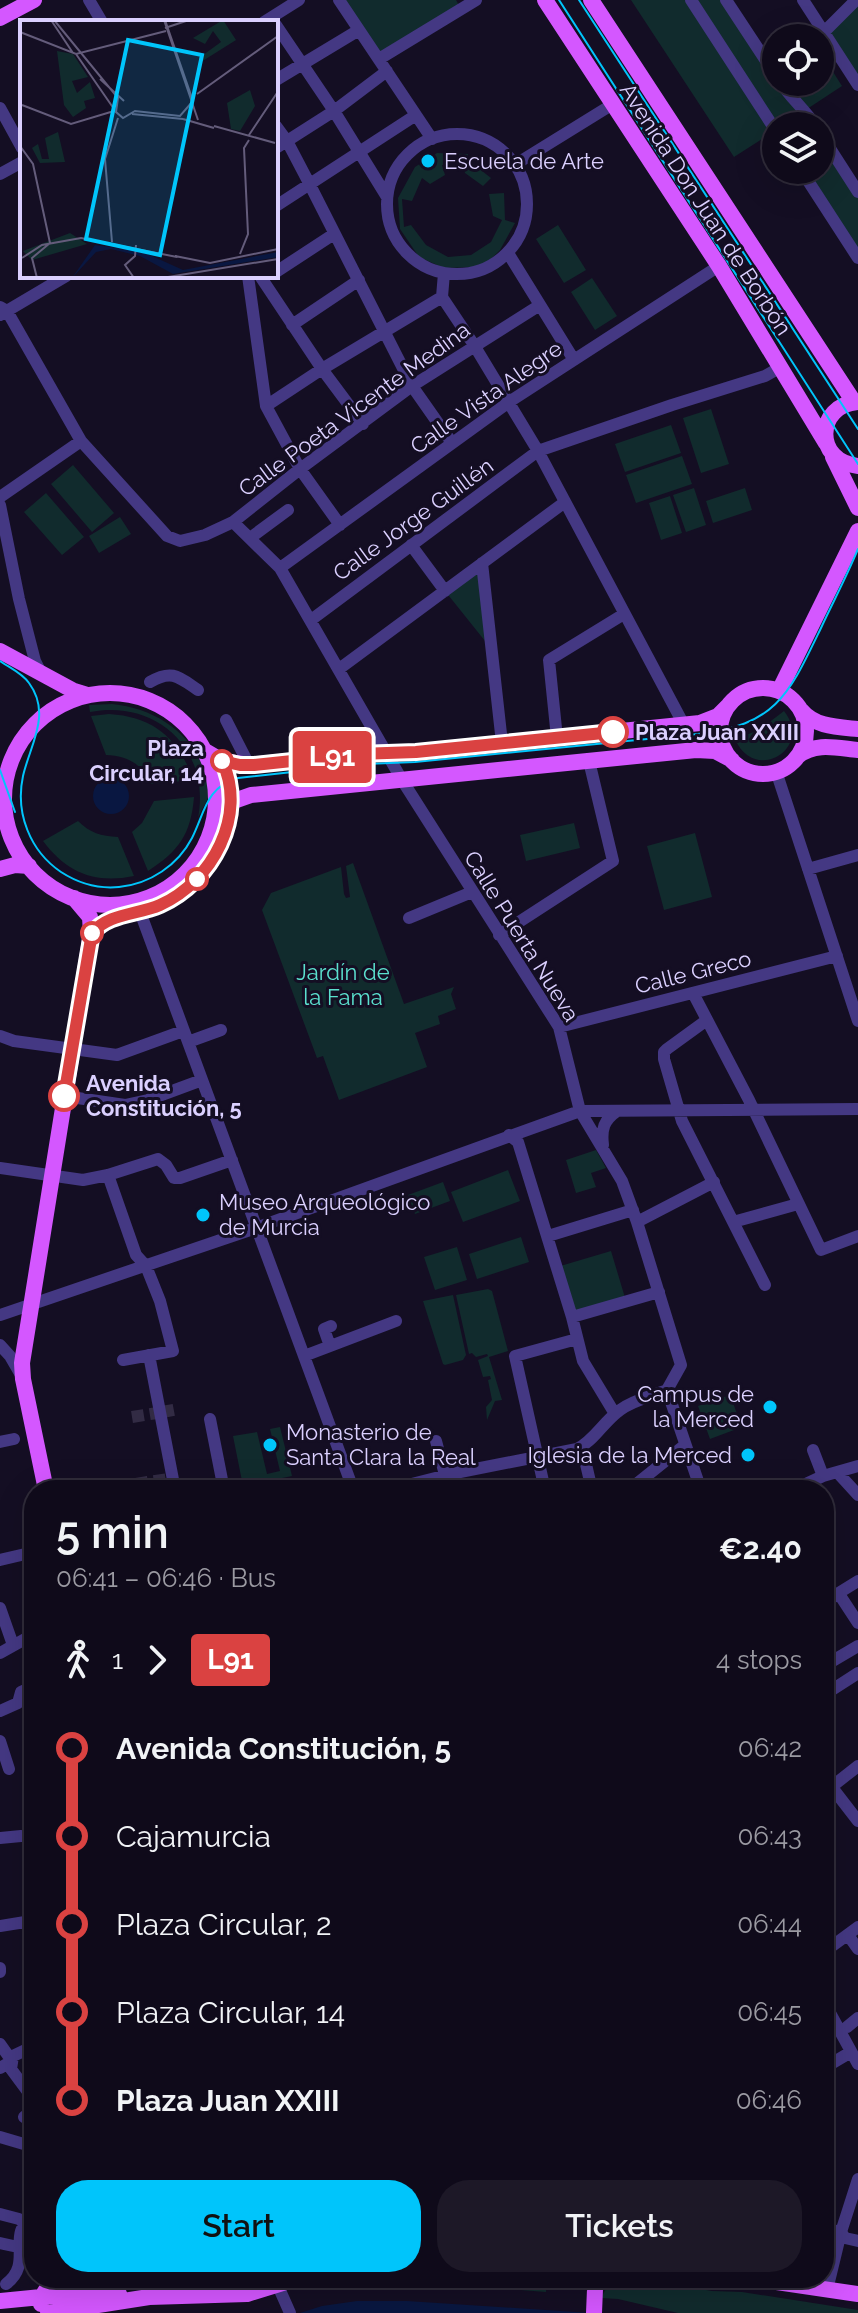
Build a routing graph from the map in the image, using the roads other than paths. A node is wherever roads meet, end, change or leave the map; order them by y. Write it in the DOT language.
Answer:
graph roads {
  1 [pos="34,0"];
  2 [pos="89,0"];
  3 [pos="299,0"];
  4 [pos="339,0"];
  5 [pos="476,0"];
  6 [pos="545,0"];
  7 [pos="591,0"];
  8 [pos="691,0"];
  9 [pos="726,0"];
  10 [pos="803,0"];
  11 [pos="856,0"];
  12 [pos="0,18"];
  13 [pos="101,20"];
  14 [pos="274,20"];
  15 [pos="819,24"];
  16 [pos="832,24"];
  17 [pos="359,30"];
  18 [pos="278,31"];
  19 [pos="834,48"];
  20 [pos="762,55"];
  21 [pos="379,59"];
  22 [pos="302,63"];
  23 [pos="387,71"];
  24 [pos="278,79"];
  25 [pos="858,85"];
  26 [pos="789,96"];
  27 [pos="613,104"];
  28 [pos="0,108"];
  29 [pos="334,111"];
  30 [pos="764,112"];
  31 [pos="805,112"];
  32 [pos="416,115"];
  33 [pos="432,139"];
  34 [pos="20,144"];
  35 [pos="281,145"];
  36 [pos="359,152"];
  37 [pos="834,155"];
  38 [pos="20,163"];
  39 [pos="516,164"];
  40 [pos="0,174"];
  41 [pos="309,183"];
  42 [pos="810,184"];
  43 [pos="858,192"];
  44 [pos="387,197"];
  45 [pos="278,205"];
  46 [pos="334,234"];
  47 [pos="508,253"];
  48 [pos="858,258"];
  49 [pos="719,266"];
  50 [pos="278,271"];
  51 [pos="444,273"];
  52 [pos="62,278"];
  53 [pos="265,278"];
  54 [pos="248,280"];
  55 [pos="359,280"];
  56 [pos="442,297"];
  57 [pos="540,305"];
  58 [pos="2,311"];
  59 [pos="292,325"];
  60 [pos="385,332"];
  61 [pos="474,345"];
  62 [pos="574,360"];
  63 [pos="781,367"];
  64 [pos="322,369"];
  65 [pos="412,386"];
  66 [pos="509,402"];
  67 [pos="857,402"];
  68 [pos="266,406"];
  69 [pos="363,424"];
  70 [pos="81,441"];
  71 [pos="452,443"];
  72 [pos="828,447"];
  73 [pos="538,451"];
  74 [pos="858,466"];
  75 [pos="300,469"];
  76 [pos="0,497"];
  77 [pos="565,502"];
  78 [pos="0,505"];
  79 [pos="857,509"];
  80 [pos="288,510"];
  81 [pos="233,522"];
  82 [pos="340,525"];
  83 [pos="858,531"];
  84 [pos="250,538"];
  85 [pos="411,545"];
  86 [pos="482,563"];
  87 [pos="280,568"];
  88 [pos="445,591"];
  89 [pos="624,614"];
  90 [pos="311,620"];
  91 [pos="0,651"];
  92 [pos="339,669"];
  93 [pos="42,675"];
  94 [pos="150,682"];
  95 [pos="198,690"];
  96 [pos="779,691"];
  97 [pos="102,696"];
  98 [pos="728,706"];
  99 [pos="801,710"];
  100 [pos="226,720"];
  101 [pos="684,725"];
  102 [pos="858,729"];
  103 [pos="557,738"];
  104 [pos="502,743"];
  105 [pos="203,749"];
  106 [pos="858,750"];
  107 [pos="386,753"];
  108 [pos="798,756"];
  109 [pos="732,760"];
  110 [pos="589,761"];
  111 [pos="249,765"];
  112 [pos="776,771"];
  113 [pos="402,780"];
  114 [pos="2,799"];
  115 [pos="217,819"];
  116 [pos="8,829"];
  117 [pos="0,845"];
  118 [pos="858,855"];
  119 [pos="29,866"];
  120 [pos="0,869"];
  121 [pos="808,869"];
  122 [pos="472,892"];
  123 [pos="74,898"];
  124 [pos="136,901"];
  125 [pos="409,918"];
  126 [pos="499,935"];
  127 [pos="837,956"];
  128 [pos="853,990"];
  129 [pos="693,993"];
  130 [pos="707,1020"];
  131 [pos="858,1021"];
  132 [pos="559,1027"];
  133 [pos="221,1030"];
  134 [pos="0,1036"];
  135 [pos="186,1036"];
  136 [pos="72,1049"];
  137 [pos="202,1080"];
  138 [pos="64,1096"];
  139 [pos="858,1109"];
  140 [pos="753,1110"];
  141 [pos="580,1111"];
  142 [pos="617,1111"];
  143 [pos="679,1111"];
  144 [pos="509,1135"];
  145 [pos="603,1149"];
  146 [pos="232,1160"];
  147 [pos="0,1168"];
  148 [pos="51,1175"];
  149 [pos="108,1175"];
  150 [pos="714,1182"];
  151 [pos="798,1204"];
  152 [pos="635,1216"];
  153 [pos="733,1222"];
  154 [pos="257,1228"];
  155 [pos="548,1236"];
  156 [pos="858,1236"];
  157 [pos="146,1266"];
  158 [pos="765,1285"];
  159 [pos="659,1292"];
  160 [pos="30,1305"];
  161 [pos="0,1315"];
  162 [pos="572,1317"];
  163 [pos="396,1321"];
  164 [pos="331,1326"];
  165 [pos="577,1339"];
  166 [pos="0,1345"];
  167 [pos="330,1346"];
  168 [pos="149,1355"];
  169 [pos="304,1356"];
  170 [pos="123,1360"];
  171 [pos="22,1377"];
  172 [pos="667,1390"];
  173 [pos="615,1414"];
  174 [pos="210,1419"];
  175 [pos="14,1439"];
  176 [pos="436,1441"];
  177 [pos="0,1442"];
  178 [pos="685,1445"];
  179 [pos="582,1447"];
  180 [pos="813,1450"];
  181 [pos="538,1457"];
  182 [pos="858,1466"];
  183 [pos="837,1472"];
  184 [pos="445,1475"];
  185 [pos="823,1476"];
  186 [pos="44,1480"];
  187 [pos="172,1480"];
  188 [pos="222,1480"];
  189 [pos="344,1480"];
  190 [pos="426,1480"];
  191 [pos="446,1480"];
  192 [pos="543,1480"];
  193 [pos="590,1480"];
  194 [pos="641,1480"];
  195 [pos="697,1480"];
  196 [pos="814,1480"];
  197 [pos="858,1495"];
  198 [pos="24,1554"];
  199 [pos="0,1560"];
  200 [pos="858,1581"];
  201 [pos="834,1597"];
  202 [pos="834,1600"];
  203 [pos="0,1608"];
  204 [pos="858,1623"];
  205 [pos="24,1639"];
  206 [pos="13,1645"];
  207 [pos="858,1646"];
  208 [pos="0,1653"];
  209 [pos="834,1660"];
  210 [pos="858,1673"];
  211 [pos="834,1689"];
  212 [pos="24,1691"];
  213 [pos="0,1711"];
  214 [pos="0,1741"];
  215 [pos="858,1766"];
  216 [pos="9,1769"];
  217 [pos="834,1783"];
  218 [pos="834,1790"];
  219 [pos="858,1821"];
  220 [pos="21,1836"];
  221 [pos="0,1838"];
  222 [pos="24,1923"];
  223 [pos="0,1926"];
  224 [pos="853,1931"];
  225 [pos="834,1945"];
  226 [pos="858,1949"];
  227 [pos="834,2028"];
  228 [pos="0,2044"];
  229 [pos="24,2051"];
  230 [pos="856,2060"];
  231 [pos="6,2064"];
  232 [pos="834,2066"];
  233 [pos="24,2087"];
  234 [pos="0,2137"];
  235 [pos="24,2146"];
  236 [pos="858,2179"];
  237 [pos="856,2193"];
  238 [pos="0,2214"];
  239 [pos="24,2219"];
  240 [pos="834,2230"];
  241 [pos="841,2232"];
  242 [pos="24,2236"];
  243 [pos="858,2241"];
  244 [pos="0,2243"];
  245 [pos="19,2253"];
  246 [pos="24,2257"];
  247 [pos="834,2261"];
  248 [pos="3,2284"];
  249 [pos="50,2288"];
  250 [pos="204,2288"];
  251 [pos="256,2288"];
  252 [pos="262,2288"];
  253 [pos="279,2288"];
  254 [pos="816,2288"];
  255 [pos="827,2290"];
  256 [pos="247,2294"];
  257 [pos="858,2294"];
  258 [pos="204,2296"];
  259 [pos="0,2301"];
  260 [pos="102,2304"];
  261 [pos="44,2308"];
  262 [pos="288,2310"];
  1 -- 12 [label="main road"];
  2 -- 13 [label="street"];
  3 -- 14 [label="street"];
  4 -- 17 [label="street"];
  5 -- 21 [label="street"];
  6 -- 27 [label="main road, Avenida Don Juan de Borbón"];
  7 -- 67 [label="main road, Avenida Don Juan de Borbón"];
  8 -- 30 [label="street"];
  9 -- 20 [label="street"];
  10 -- 15 [label="street"];
  11 -- 16 [label="street"];
  17 -- 21 [label="street"];
  17 -- 22 [label="street"];
  18 -- 22 [label="street"];
  19 -- 25 [label="street"];
  21 -- 23 [label="street"];
  22 -- 24 [label="street"];
  22 -- 29 [label="street"];
  23 -- 29 [label="street"];
  23 -- 32 [label="street"];
  26 -- 31 [label="street"];
  27 -- 39 [label="street"];
  27 -- 49 [label="main road, Avenida Don Juan de Borbón"];
  28 -- 34 [label="street"];
  29 -- 35 [label="street"];
  29 -- 36 [label="street"];
  32 -- 33 [label="street"];
  32 -- 36 [label="street"];
  33 -- 39 [label="street"];
  33 -- 44 [label="street"];
  35 -- 41 [label="street"];
  36 -- 41 [label="street"];
  36 -- 44 [label="street"];
  37 -- 43 [label="street"];
  38 -- 40 [label="street"];
  39 -- 47 [label="street"];
  41 -- 45 [label="street"];
  41 -- 46 [label="street"];
  42 -- 48 [label="street"];
  44 -- 51 [label="street"];
  46 -- 50 [label="street"];
  46 -- 55 [label="street"];
  47 -- 51 [label="street"];
  47 -- 57 [label="street"];
  49 -- 62 [label="street, Calle Vista Alegre"];
  49 -- 63 [label="main road, Avenida Don Juan de Borbón"];
  51 -- 56 [label="street"];
  52 -- 58 [label="street"];
  53 -- 59 [label="street"];
  54 -- 68 [label="street"];
  55 -- 59 [label="street"];
  55 -- 60 [label="street"];
  56 -- 60 [label="street"];
  56 -- 61 [label="street"];
  57 -- 61 [label="street, Calle Poeta Vicente Medina"];
  57 -- 62 [label="street"];
  58 -- 70 [label="street, Calle Poeta Vicente Medina"];
  59 -- 64 [label="street"];
  60 -- 64 [label="street"];
  60 -- 65 [label="street"];
  61 -- 65 [label="street, Calle Poeta Vicente Medina"];
  61 -- 66 [label="street"];
  62 -- 66 [label="street, Calle Vista Alegre"];
  63 -- 72 [label="main road, Avenida Don Juan de Borbón"];
  63 -- 73 [label="street, Calle Jorge Guillén"];
  64 -- 68 [label="street"];
  64 -- 69 [label="street"];
  65 -- 69 [label="street, Calle Poeta Vicente Medina"];
  65 -- 71 [label="street"];
  66 -- 71 [label="street, Calle Vista Alegre"];
  66 -- 73 [label="street"];
  67 -- 72 [label="main road"];
  68 -- 75 [label="street"];
  69 -- 75 [label="street, Calle Poeta Vicente Medina"];
  70 -- 76 [label="street"];
  70 -- 81 [label="street, Calle Poeta Vicente Medina"];
  71 -- 82 [label="street, Calle Vista Alegre"];
  72 -- 74 [label="main road"];
  72 -- 79 [label="main road, Avenida Don Juan de Borbón"];
  73 -- 77 [label="street"];
  73 -- 85 [label="street, Calle Jorge Guillén"];
  75 -- 81 [label="street, Calle Poeta Vicente Medina"];
  75 -- 82 [label="street"];
  77 -- 86 [label="street"];
  77 -- 89 [label="street"];
  78 -- 93 [label="street"];
  80 -- 84 [label="street"];
  81 -- 84 [label="street, Calle Puerta Nueva"];
  82 -- 87 [label="street, Calle Vista Alegre"];
  83 -- 96 [label="main road"];
  84 -- 87 [label="street, Calle Puerta Nueva"];
  85 -- 88 [label="street"];
  85 -- 90 [label="street, Calle Jorge Guillén"];
  86 -- 88 [label="street"];
  86 -- 104 [label="street"];
  87 -- 90 [label="street, Calle Puerta Nueva"];
  88 -- 92 [label="street"];
  89 -- 101 [label="street"];
  89 -- 103 [label="street"];
  90 -- 92 [label="street, Calle Puerta Nueva"];
  91 -- 93 [label="main road"];
  92 -- 107 [label="street, Calle Puerta Nueva"];
  93 -- 97 [label="main road"];
  94 -- 95 [label="street"];
  96 -- 98 [label="main road"];
  96 -- 99 [label="main road"];
  97 -- 105 [label="main road"];
  97 -- 114 [label="main road"];
  98 -- 101 [label="main road"];
  98 -- 109 [label="main road"];
  99 -- 102 [label="main road"];
  99 -- 108 [label="main road"];
  100 -- 111 [label="street"];
  101 -- 103 [label="main road"];
  103 -- 104 [label="main road"];
  104 -- 107 [label="main road"];
  105 -- 111 [label="main road"];
  105 -- 115 [label="main road"];
  106 -- 108 [label="main road"];
  107 -- 111 [label="main road"];
  107 -- 113 [label="street, Calle Puerta Nueva"];
  108 -- 112 [label="main road"];
  109 -- 110 [label="main road"];
  109 -- 112 [label="main road"];
  110 -- 113 [label="main road"];
  110 -- 126 [label="street"];
  112 -- 121 [label="street"];
  113 -- 115 [label="main road"];
  113 -- 122 [label="street, Calle Puerta Nueva"];
  114 -- 116 [label="main road"];
  115 -- 124 [label="main road"];
  116 -- 117 [label="main road"];
  116 -- 119 [label="main road"];
  118 -- 121 [label="street"];
  119 -- 120 [label="main road"];
  119 -- 123 [label="main road"];
  121 -- 127 [label="street"];
  122 -- 125 [label="street"];
  122 -- 126 [label="street, Calle Puerta Nueva"];
  123 -- 124 [label="main road"];
  123 -- 136 [label="main road"];
  124 -- 135 [label="street"];
  126 -- 132 [label="street, Calle Puerta Nueva"];
  127 -- 128 [label="street"];
  127 -- 129 [label="street, Calle Greco"];
  128 -- 131 [label="street"];
  129 -- 130 [label="street"];
  129 -- 132 [label="street, Calle Greco"];
  130 -- 140 [label="street"];
  130 -- 143 [label="street"];
  132 -- 141 [label="street, Calle Puerta Nueva"];
  133 -- 135 [label="street"];
  134 -- 136 [label="street"];
  135 -- 136 [label="street"];
  135 -- 137 [label="street"];
  136 -- 138 [label="main road"];
  137 -- 138 [label="street"];
  137 -- 146 [label="street"];
  138 -- 148 [label="main road"];
  139 -- 140 [label="street"];
  140 -- 143 [label="street"];
  140 -- 151 [label="street"];
  141 -- 142 [label="street"];
  141 -- 144 [label="street"];
  141 -- 145 [label="street, Calle Puerta Nueva"];
  142 -- 143 [label="street"];
  142 -- 145 [label="street"];
  143 -- 150 [label="street"];
  144 -- 154 [label="street"];
  144 -- 155 [label="street"];
  145 -- 152 [label="street, Calle Puerta Nueva"];
  146 -- 149 [label="street"];
  146 -- 154 [label="street"];
  147 -- 148 [label="street"];
  148 -- 149 [label="street"];
  148 -- 160 [label="main road"];
  149 -- 157 [label="street"];
  150 -- 152 [label="street"];
  150 -- 153 [label="street"];
  151 -- 153 [label="street"];
  151 -- 156 [label="street"];
  152 -- 155 [label="street"];
  152 -- 159 [label="street, Calle Puerta Nueva"];
  153 -- 158 [label="street"];
  154 -- 157 [label="street"];
  154 -- 169 [label="street"];
  155 -- 162 [label="street"];
  157 -- 160 [label="street"];
  157 -- 168 [label="street"];
  159 -- 162 [label="street"];
  159 -- 172 [label="street, Calle Puerta Nueva"];
  160 -- 161 [label="street"];
  160 -- 171 [label="main road"];
  162 -- 165 [label="street"];
  163 -- 167 [label="street"];
  164 -- 167 [label="street"];
  165 -- 173 [label="street"];
  165 -- 181 [label="street"];
  166 -- 171 [label="street"];
  167 -- 169 [label="street"];
  168 -- 170 [label="street"];
  168 -- 187 [label="street"];
  169 -- 189 [label="street"];
  171 -- 186 [label="main road"];
  172 -- 173 [label="street"];
  172 -- 178 [label="street"];
  173 -- 179 [label="street"];
  174 -- 188 [label="street"];
  175 -- 177 [label="street"];
  176 -- 184 [label="street"];
  178 -- 194 [label="street"];
  178 -- 195 [label="street"];
  179 -- 181 [label="street"];
  179 -- 193 [label="street"];
  180 -- 185 [label="street"];
  181 -- 184 [label="street"];
  181 -- 192 [label="street"];
  182 -- 183 [label="street"];
  183 -- 185 [label="street"];
  183 -- 197 [label="street"];
  184 -- 190 [label="street"];
  184 -- 191 [label="street"];
  185 -- 196 [label="street"];
  198 -- 199 [label="street"];
  200 -- 201 [label="street"];
  202 -- 204 [label="street"];
  203 -- 206 [label="street"];
  205 -- 206 [label="street"];
  206 -- 208 [label="street"];
  207 -- 209 [label="street"];
  210 -- 211 [label="street"];
  212 -- 213 [label="street"];
  214 -- 216 [label="street"];
  215 -- 217 [label="street"];
  218 -- 219 [label="street"];
  220 -- 221 [label="street"];
  222 -- 223 [label="street"];
  224 -- 225 [label="street"];
  224 -- 226 [label="street"];
  227 -- 230 [label="street"];
  228 -- 231 [label="street"];
  229 -- 231 [label="street"];
  230 -- 232 [label="street"];
  231 -- 233 [label="street"];
  234 -- 235 [label="street"];
  236 -- 237 [label="street"];
  237 -- 241 [label="street"];
  238 -- 239 [label="street"];
  240 -- 241 [label="street"];
  241 -- 243 [label="street"];
  241 -- 247 [label="street"];
  242 -- 245 [label="street"];
  244 -- 245 [label="street"];
  245 -- 246 [label="street"];
  245 -- 248 [label="street"];
  248 -- 261 [label="street"];
  249 -- 261 [label="main road"];
  250 -- 258 [label="street"];
  251 -- 256 [label="main road"];
  252 -- 256 [label="main road"];
  253 -- 262 [label="street"];
  254 -- 255 [label="main road"];
  255 -- 257 [label="main road"];
  256 -- 258 [label="main road"];
  258 -- 260 [label="main road"];
  259 -- 261 [label="main road"];
  260 -- 261 [label="main road"];
}
